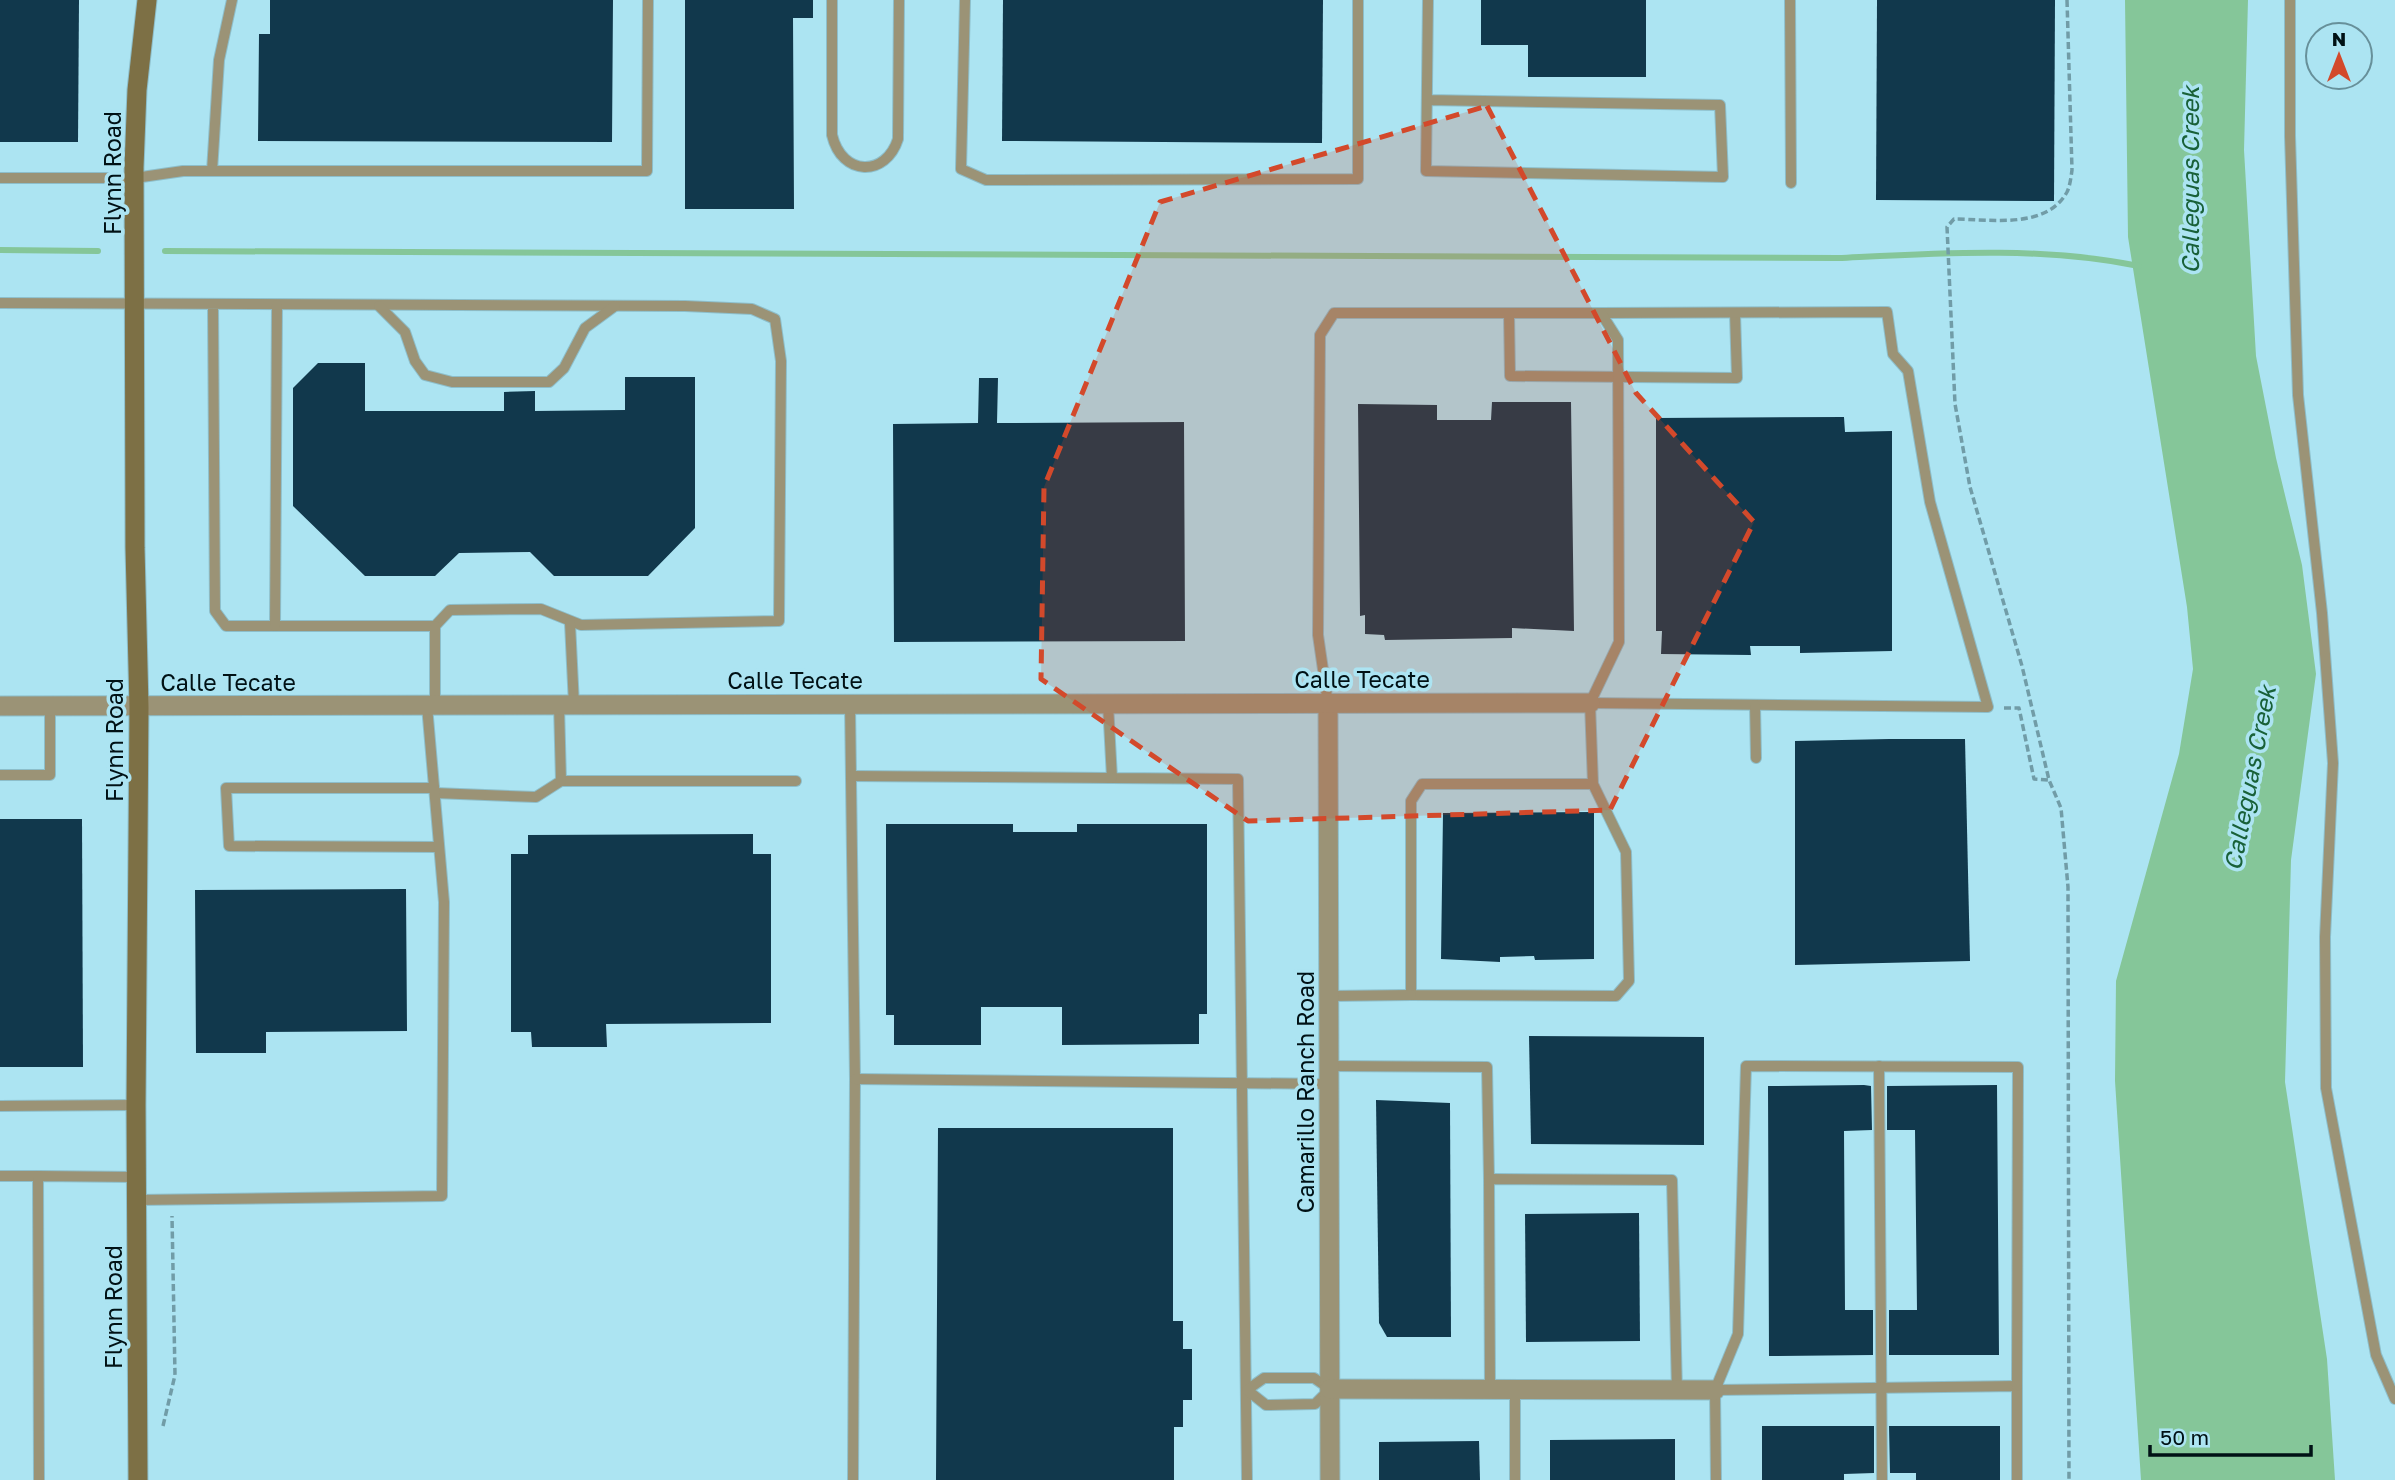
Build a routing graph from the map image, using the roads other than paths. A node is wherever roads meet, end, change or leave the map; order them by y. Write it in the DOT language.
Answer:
graph roads {
  1 [pos="147,0"];
  2 [pos="232,0"];
  3 [pos="648,0"];
  4 [pos="832,0"];
  5 [pos="899,0"];
  6 [pos="965,0"];
  7 [pos="1358,0"];
  8 [pos="1428,0"];
  9 [pos="1790,0"];
  10 [pos="2290,0"];
  11 [pos="1427,100"];
  12 [pos="212,171"];
  13 [pos="0,178"];
  14 [pos="135,178"];
  15 [pos="1791,183"];
  16 [pos="0,303"];
  17 [pos="136,303"];
  18 [pos="213,304"];
  19 [pos="277,305"];
  20 [pos="379,306"];
  21 [pos="615,306"];
  22 [pos="1509,313"];
  23 [pos="1601,313"];
  24 [pos="1735,313"];
  25 [pos="1618,378"];
  26 [pos="570,623"];
  27 [pos="275,626"];
  28 [pos="435,626"];
  29 [pos="1590,703"];
  30 [pos="850,704"];
  31 [pos="1108,704"];
  32 [pos="1328,704"];
  33 [pos="566,705"];
  34 [pos="1755,705"];
  35 [pos="0,706"];
  36 [pos="50,706"];
  37 [pos="431,706"];
  38 [pos="139,707"];
  39 [pos="1756,758"];
  40 [pos="0,775"];
  41 [pos="851,776"];
  42 [pos="1112,778"];
  43 [pos="561,781"];
  44 [pos="796,782"];
  45 [pos="1593,784"];
  46 [pos="435,790"];
  47 [pos="439,847"];
  48 [pos="1411,995"];
  49 [pos="1329,996"];
  50 [pos="1879,1066"];
  51 [pos="1330,1075"];
  52 [pos="855,1079"];
  53 [pos="1243,1084"];
  54 [pos="136,1105"];
  55 [pos="0,1106"];
  56 [pos="38,1176"];
  57 [pos="0,1177"];
  58 [pos="136,1177"];
  59 [pos="1489,1179"];
  60 [pos="136,1199"];
  61 [pos="2017,1386"];
  62 [pos="1882,1388"];
  63 [pos="1330,1389"];
  64 [pos="1247,1390"];
  65 [pos="1715,1390"];
  66 [pos="1515,1391"];
  67 [pos="1490,1392"];
  68 [pos="1677,1392"];
  69 [pos="2395,1399"];
  70 [pos="39,1480"];
  71 [pos="138,1480"];
  72 [pos="853,1480"];
  73 [pos="1247,1480"];
  74 [pos="1330,1480"];
  75 [pos="1515,1480"];
  76 [pos="1716,1480"];
  77 [pos="1882,1480"];
  78 [pos="2017,1480"];
  1 -- 14 [label="main road, Flynn Road"];
  2 -- 12 [label="lane"];
  3 -- 12 [label="lane"];
  4 -- 5 [label="lane"];
  6 -- 7 [label="lane"];
  8 -- 11 [label="lane"];
  9 -- 15 [label="lane"];
  10 -- 69 [label="lane"];
  11 -- 11 [label="lane"];
  12 -- 14 [label="lane"];
  13 -- 14 [label="lane"];
  14 -- 17 [label="main road, Flynn Road"];
  16 -- 17 [label="lane"];
  17 -- 18 [label="lane"];
  17 -- 38 [label="main road, Flynn Road"];
  18 -- 19 [label="lane"];
  18 -- 27 [label="lane"];
  19 -- 20 [label="lane"];
  19 -- 27 [label="lane"];
  20 -- 21 [label="lane"];
  20 -- 21 [label="lane"];
  21 -- 26 [label="lane"];
  22 -- 23 [label="lane"];
  22 -- 25 [label="lane"];
  22 -- 32 [label="lane"];
  23 -- 24 [label="lane"];
  23 -- 25 [label="lane"];
  24 -- 25 [label="lane"];
  24 -- 34 [label="lane"];
  25 -- 29 [label="lane"];
  26 -- 28 [label="lane"];
  26 -- 33 [label="lane"];
  27 -- 28 [label="lane"];
  28 -- 37 [label="lane"];
  29 -- 32 [label="street, Calle Tecate"];
  29 -- 34 [label="lane"];
  29 -- 45 [label="lane"];
  30 -- 31 [label="street, Calle Tecate"];
  30 -- 33 [label="street, Calle Tecate"];
  30 -- 41 [label="lane"];
  31 -- 32 [label="street, Calle Tecate"];
  31 -- 42 [label="lane"];
  32 -- 49 [label="street, Camarillo Ranch Road"];
  33 -- 37 [label="street, Calle Tecate"];
  33 -- 43 [label="lane"];
  34 -- 39 [label="lane"];
  35 -- 36 [label="street, Calle Tecate"];
  36 -- 38 [label="street, Calle Tecate"];
  36 -- 40 [label="lane"];
  37 -- 38 [label="street, Calle Tecate"];
  37 -- 46 [label="lane"];
  38 -- 54 [label="main road, Flynn Road"];
  41 -- 42 [label="lane"];
  41 -- 52 [label="lane"];
  42 -- 53 [label="lane"];
  43 -- 44 [label="lane"];
  43 -- 46 [label="lane"];
  45 -- 48 [label="lane"];
  45 -- 48 [label="lane"];
  46 -- 47 [label="lane"];
  46 -- 47 [label="lane"];
  47 -- 60 [label="lane"];
  48 -- 49 [label="lane"];
  49 -- 51 [label="street, Camarillo Ranch Road"];
  50 -- 61 [label="lane"];
  50 -- 62 [label="lane"];
  50 -- 65 [label="lane"];
  51 -- 53 [label="lane"];
  51 -- 59 [label="lane"];
  51 -- 63 [label="street, Camarillo Ranch Road"];
  52 -- 53 [label="lane"];
  52 -- 72 [label="lane"];
  53 -- 64 [label="lane"];
  54 -- 55 [label="lane"];
  54 -- 58 [label="main road, Flynn Road"];
  56 -- 57 [label="lane"];
  56 -- 58 [label="lane"];
  56 -- 70 [label="lane"];
  58 -- 60 [label="main road, Flynn Road"];
  59 -- 67 [label="lane"];
  59 -- 68 [label="lane"];
  60 -- 71 [label="main road, Flynn Road"];
  61 -- 62 [label="lane"];
  61 -- 78 [label="lane"];
  62 -- 65 [label="lane"];
  62 -- 77 [label="lane"];
  63 -- 64 [label="lane"];
  63 -- 64 [label="lane"];
  63 -- 67 [label="street"];
  63 -- 74 [label="street, Camarillo Ranch Road"];
  64 -- 73 [label="lane"];
  65 -- 68 [label="street"];
  65 -- 76 [label="lane"];
  66 -- 67 [label="street"];
  66 -- 68 [label="street"];
  66 -- 75 [label="lane"];
}
